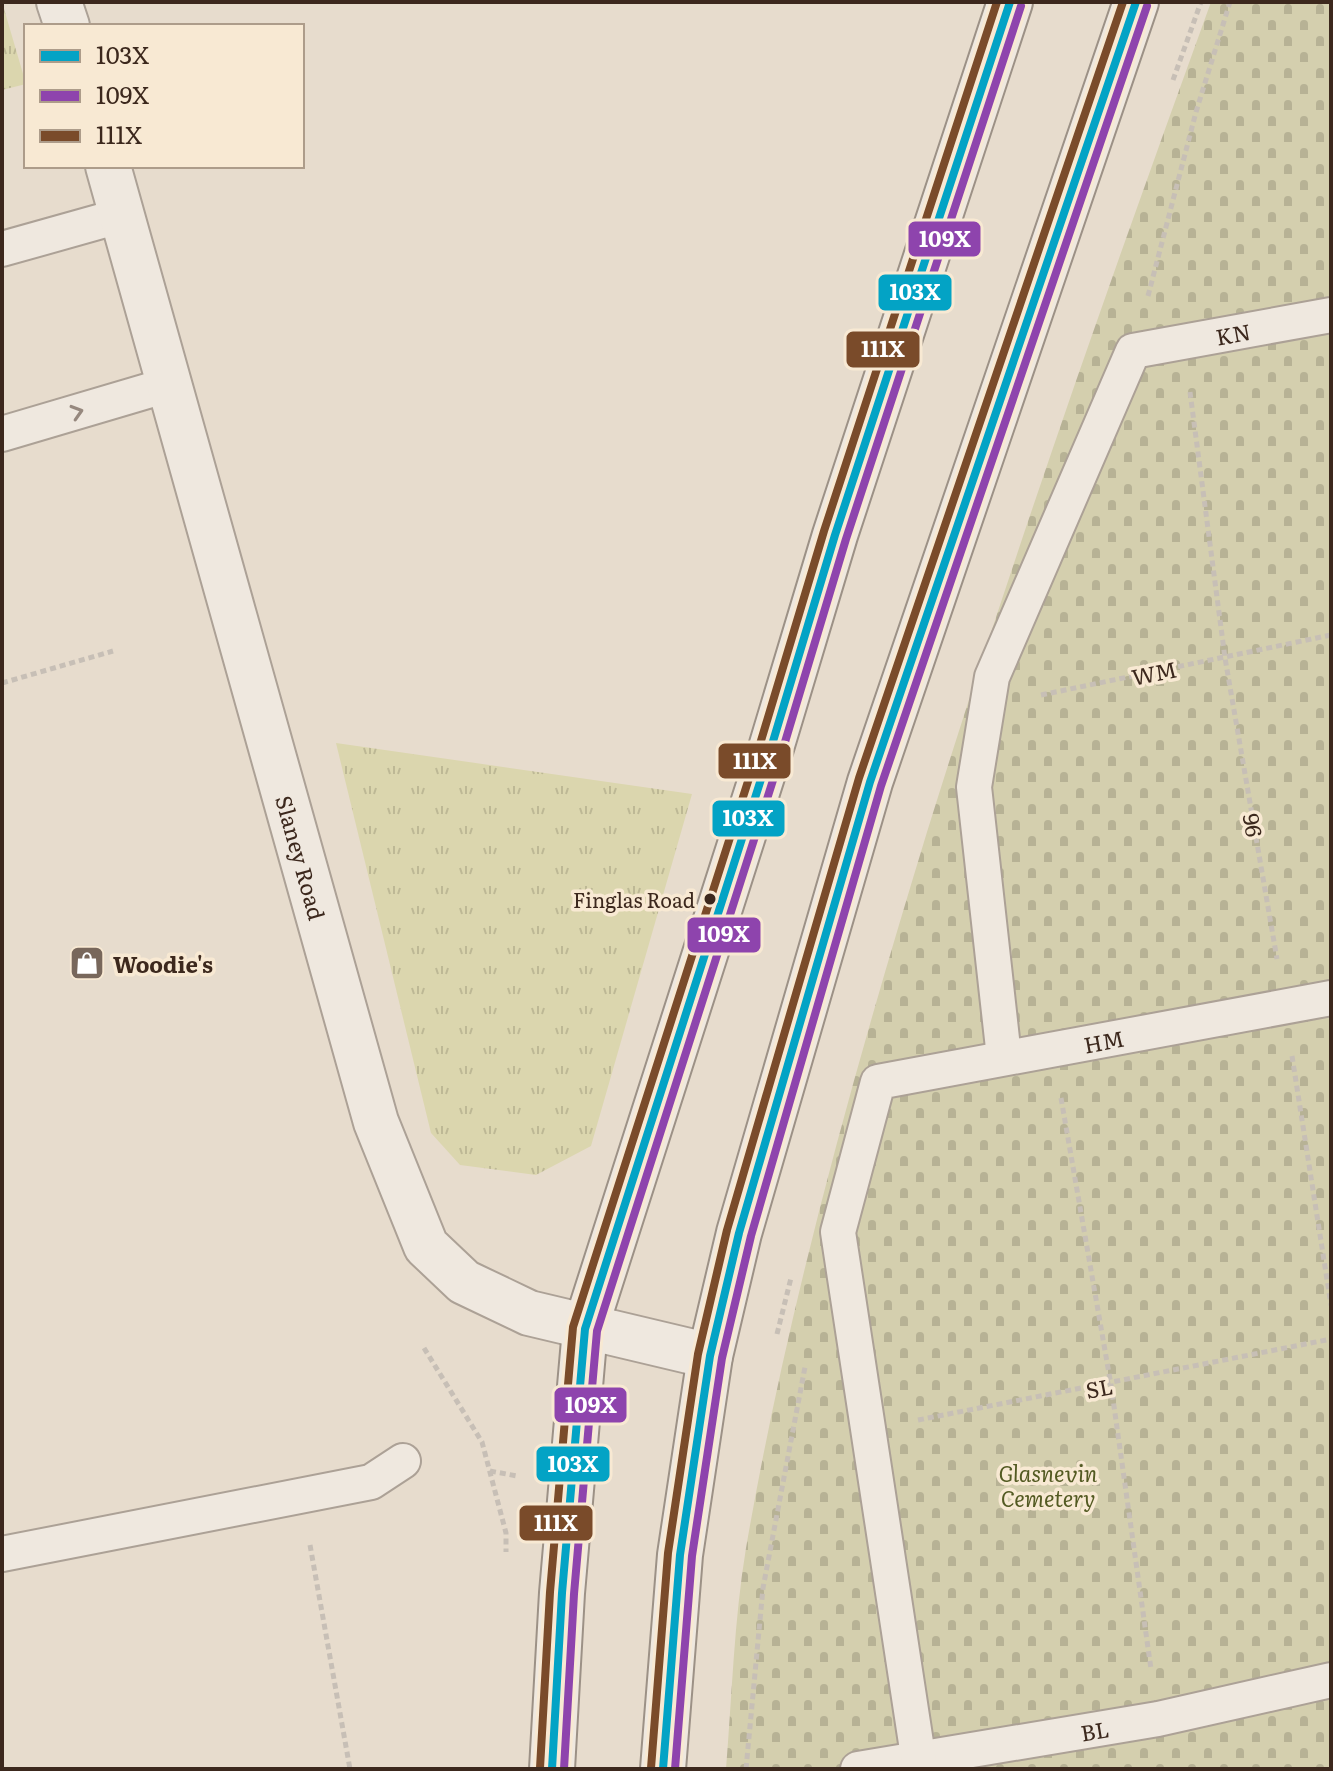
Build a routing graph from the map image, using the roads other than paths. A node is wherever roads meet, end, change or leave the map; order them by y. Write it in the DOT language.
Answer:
graph roads {
  1 [pos="59,2"];
  2 [pos="1010,2"];
  3 [pos="1136,2"];
  4 [pos="66,24"];
  5 [pos="109,168"];
  6 [pos="123,215"];
  7 [pos="2,249"];
  8 [pos="1331,315"];
  9 [pos="171,384"];
  10 [pos="2,434"];
  11 [pos="1331,998"];
  12 [pos="1004,1057"];
  13 [pos="585,1329"];
  14 [pos="710,1356"];
  15 [pos="403,1461"];
  16 [pos="2,1554"];
  17 [pos="1331,1680"];
  18 [pos="919,1765"];
  19 [pos="552,1769"];
  20 [pos="663,1769"];
  21 [pos="858,1769"];
  1 -- 4 [label="main road"];
  2 -- 13 [label="main road"];
  3 -- 14 [label="main road"];
  5 -- 6 [label="main road, Slaney Road"];
  6 -- 7 [label="lane"];
  6 -- 9 [label="main road, Slaney Road"];
  8 -- 12 [label="lane, KN"];
  10 -- 9 [label="lane, one-way"];
  9 -- 13 [label="main road, Slaney Road"];
  11 -- 12 [label="lane, HM"];
  12 -- 18 [label="lane, HM"];
  13 -- 14 [label="main road, Slaney Road"];
  13 -- 19 [label="main road"];
  14 -- 20 [label="main road"];
  15 -- 16 [label="lane"];
  17 -- 18 [label="lane, BL"];
  18 -- 21 [label="lane, BL"];
}
